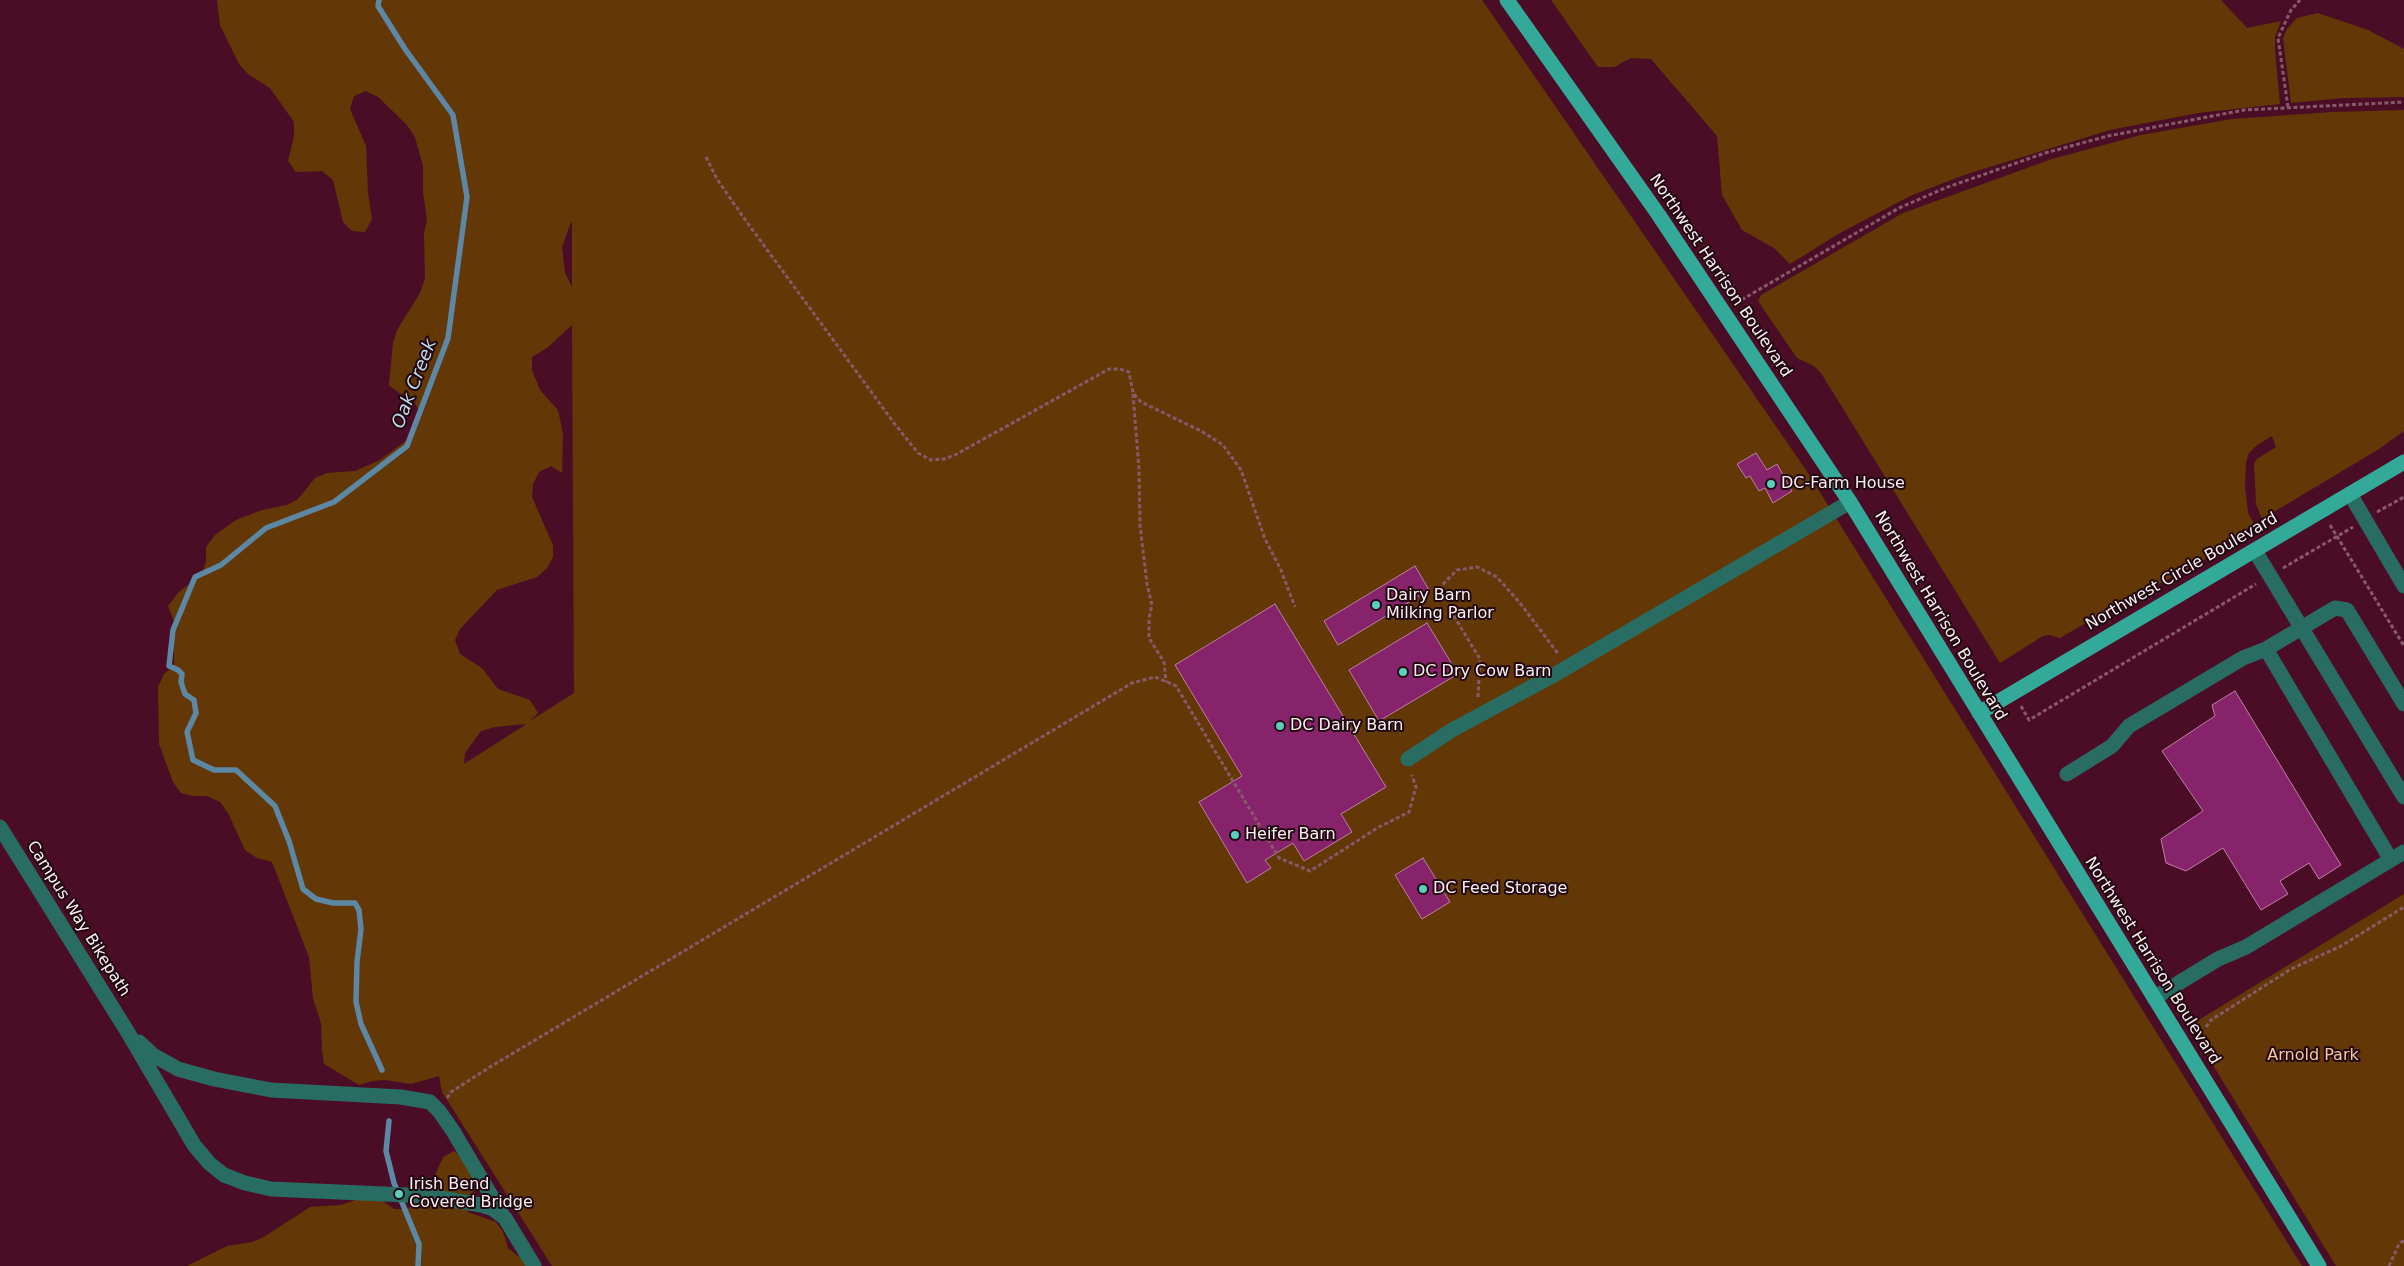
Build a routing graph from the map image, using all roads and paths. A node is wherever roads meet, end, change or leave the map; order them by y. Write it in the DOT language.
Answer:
graph roads {
  1 [pos="1507,0"];
  2 [pos="2300,0"];
  3 [pos="2404,102"];
  4 [pos="2288,107"];
  5 [pos="706,157"];
  6 [pos="1723,311"];
  7 [pos="1133,393"];
  8 [pos="2404,462"];
  9 [pos="2350,494"];
  10 [pos="2404,496"];
  11 [pos="1850,502"];
  12 [pos="2322,511"];
  13 [pos="2365,520"];
  14 [pos="2337,536"];
  15 [pos="2255,551"];
  16 [pos="2270,576"];
  17 [pos="2404,586"];
  18 [pos="1295,607"];
  19 [pos="2302,627"];
  20 [pos="2404,646"];
  21 [pos="2266,649"];
  22 [pos="1571,665"];
  23 [pos="1166,682"];
  24 [pos="2012,693"];
  25 [pos="2404,704"];
  26 [pos="1979,713"];
  27 [pos="1475,717"];
  28 [pos="1408,759"];
  29 [pos="2067,774"];
  30 [pos="2404,797"];
  31 [pos="0,827"];
  32 [pos="2398,856"];
  33 [pos="2404,907"];
  34 [pos="2154,998"];
  35 [pos="2206,1027"];
  36 [pos="127,1030"];
  37 [pos="439,1110"];
  38 [pos="505,1218"];
  39 [pos="2404,1240"];
  40 [pos="534,1266"];
  41 [pos="2319,1266"];
  42 [pos="2389,1266"];
  1 -- 6 [label="main road, Northwest Harrison Boulevard"];
  2 -- 4 [label="path"];
  3 -- 4 [label="path"];
  4 -- 6 [label="path"];
  5 -- 7 [label="path"];
  6 -- 11 [label="main road, Northwest Harrison Boulevard"];
  7 -- 18 [label="path"];
  7 -- 23 [label="path"];
  8 -- 9 [label="main road, Northwest Circle Boulevard"];
  9 -- 12 [label="main road, Northwest Circle Boulevard"];
  9 -- 13 [label="street"];
  10 -- 13 [label="path"];
  11 -- 22 [label="street"];
  11 -- 26 [label="main road, Northwest Harrison Boulevard"];
  12 -- 14 [label="path"];
  12 -- 15 [label="main road, Northwest Circle Boulevard"];
  13 -- 14 [label="path"];
  13 -- 17 [label="street"];
  14 -- 16 [label="path"];
  14 -- 20 [label="path"];
  15 -- 16 [label="street"];
  15 -- 24 [label="main road, Northwest Circle Boulevard"];
  16 -- 19 [label="street"];
  16 -- 24 [label="path"];
  19 -- 21 [label="street"];
  19 -- 25 [label="street"];
  19 -- 30 [label="street"];
  21 -- 29 [label="street"];
  21 -- 32 [label="street"];
  22 -- 27 [label="street"];
  22 -- 27 [label="path"];
  23 -- 28 [label="path"];
  23 -- 37 [label="path"];
  24 -- 26 [label="main road, Northwest Circle Boulevard"];
  26 -- 34 [label="main road, Northwest Harrison Boulevard"];
  27 -- 28 [label="street"];
  31 -- 36 [label="street, Campus Way Bikepath"];
  32 -- 34 [label="street"];
  33 -- 35 [label="path"];
  34 -- 41 [label="main road, Northwest Harrison Boulevard"];
  36 -- 37 [label="street, Campus Way Bikepath"];
  36 -- 38 [label="street, Campus Way Bikepath"];
  37 -- 38 [label="street, Campus Way Bikepath"];
  38 -- 40 [label="street, Campus Way Bikepath"];
  39 -- 42 [label="path"];
}
